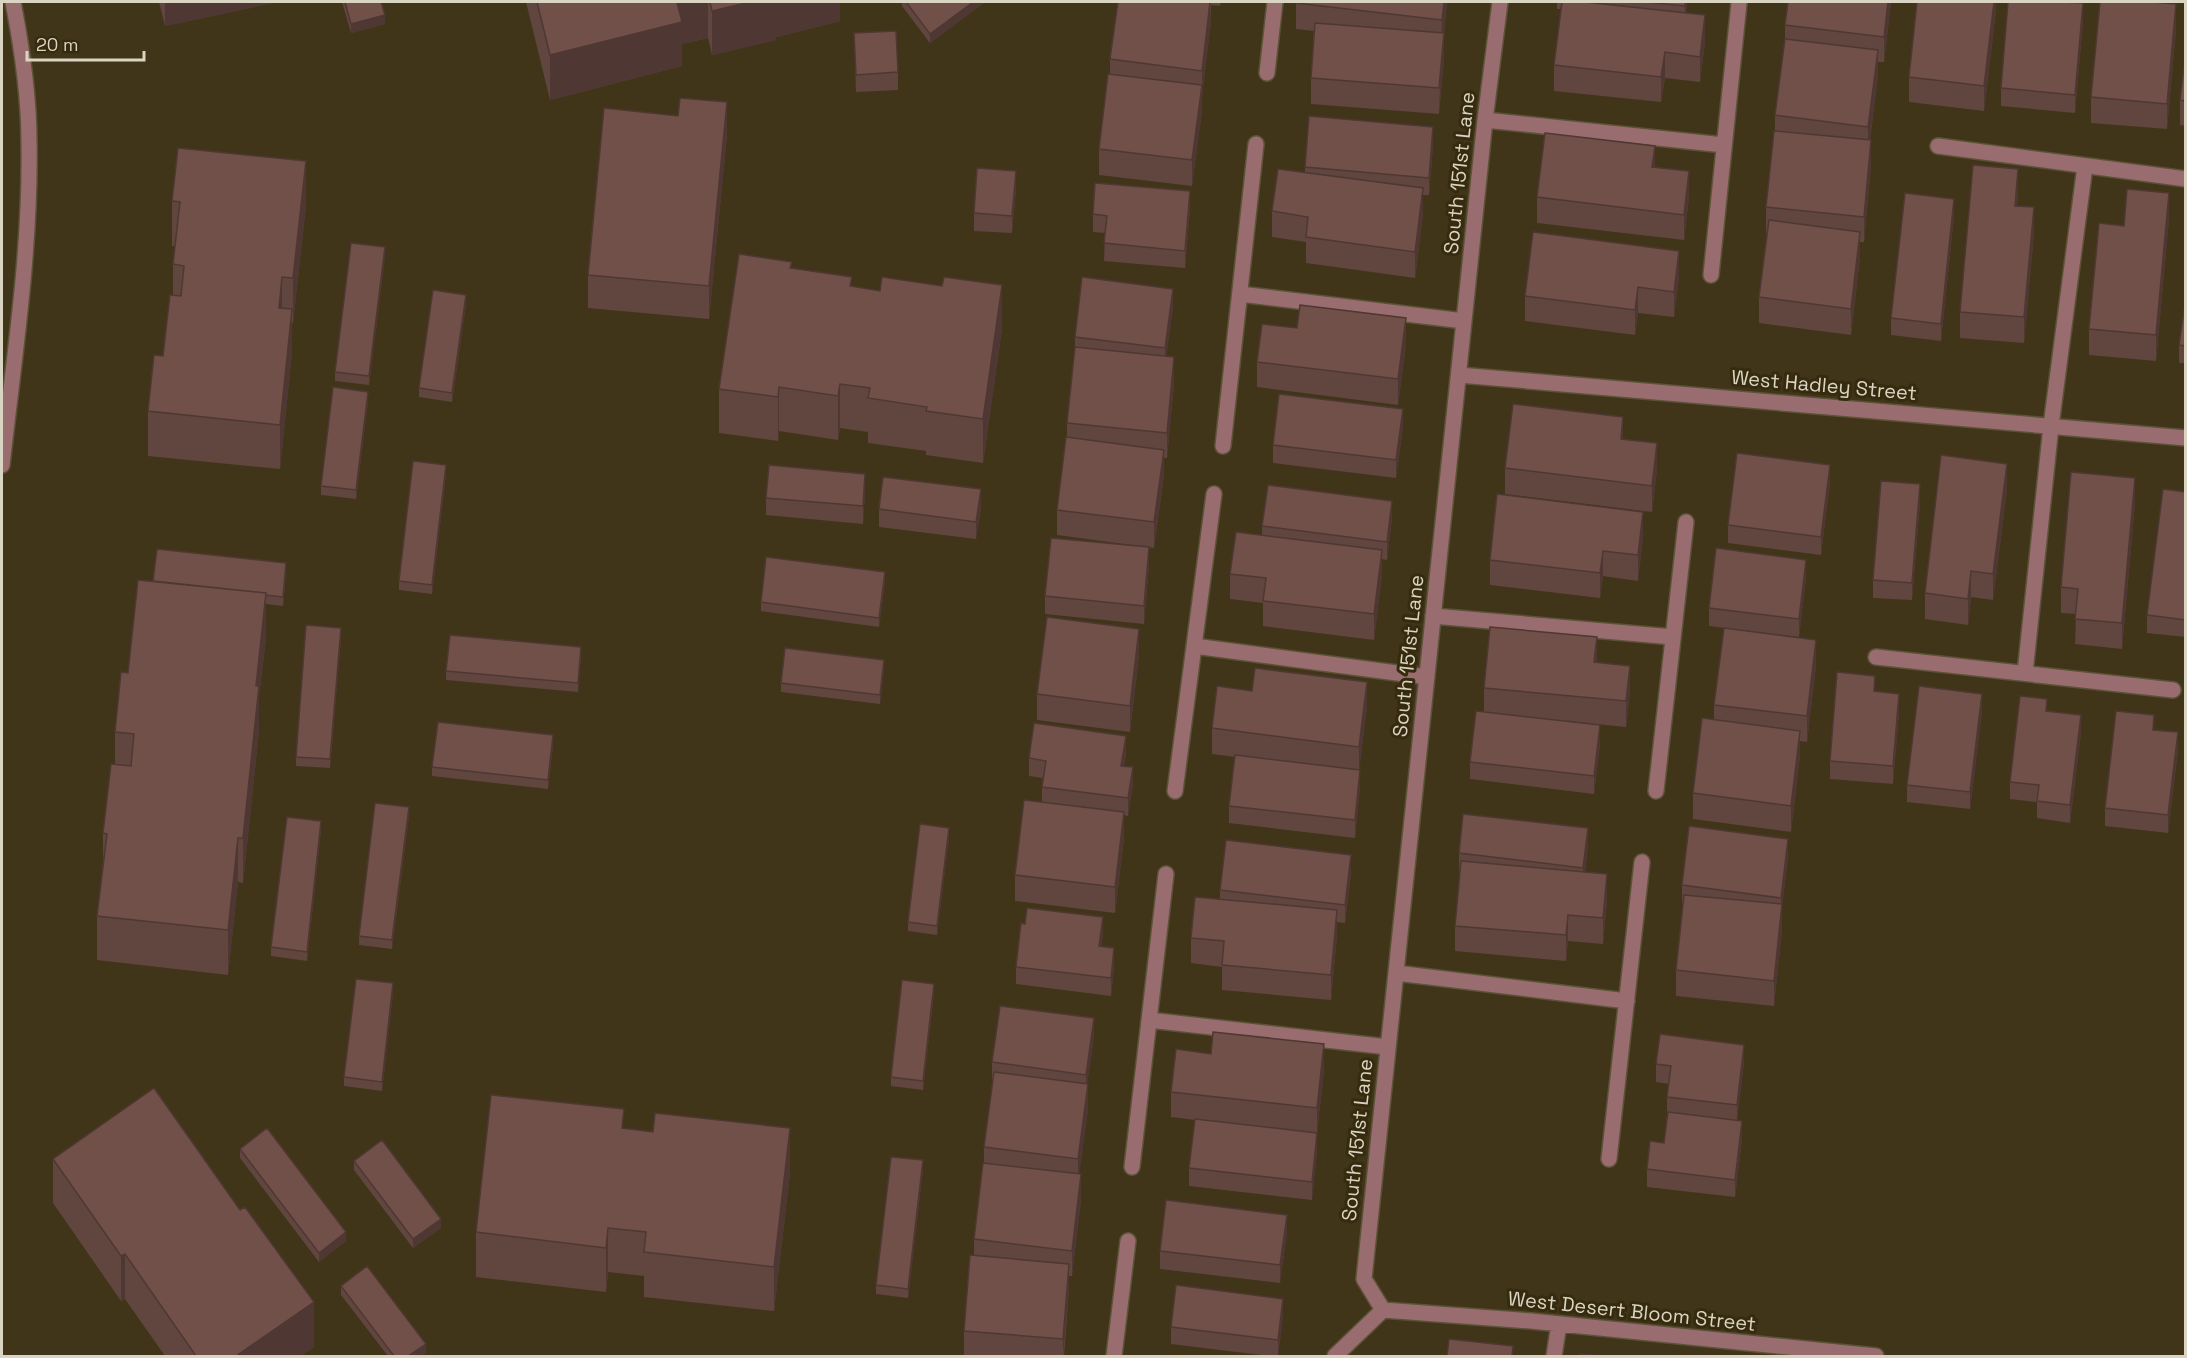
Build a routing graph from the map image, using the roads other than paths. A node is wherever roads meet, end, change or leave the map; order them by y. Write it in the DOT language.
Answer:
graph roads {
  1 [pos="13,2"];
  2 [pos="1275,2"];
  3 [pos="1500,2"];
  4 [pos="1739,3"];
  5 [pos="1267,73"];
  6 [pos="1485,120"];
  7 [pos="1256,144"];
  8 [pos="1724,145"];
  9 [pos="1938,146"];
  10 [pos="2085,166"];
  11 [pos="2186,179"];
  12 [pos="1711,275"];
  13 [pos="1240,294"];
  14 [pos="1464,321"];
  15 [pos="1459,375"];
  16 [pos="2051,426"];
  17 [pos="2186,438"];
  18 [pos="1223,446"];
  19 [pos="2,465"];
  20 [pos="1214,494"];
  21 [pos="1686,522"];
  22 [pos="1433,616"];
  23 [pos="1673,638"];
  24 [pos="1194,646"];
  25 [pos="1876,657"];
  26 [pos="2025,673"];
  27 [pos="1427,677"];
  28 [pos="2173,690"];
  29 [pos="1175,791"];
  30 [pos="1656,791"];
  31 [pos="1642,862"];
  32 [pos="1166,874"];
  33 [pos="1396,973"];
  34 [pos="1627,1001"];
  35 [pos="1149,1020"];
  36 [pos="1388,1047"];
  37 [pos="1609,1159"];
  38 [pos="1132,1167"];
  39 [pos="1128,1241"];
  40 [pos="1383,1310"];
  41 [pos="1559,1324"];
  42 [pos="1114,1356"];
  43 [pos="1335,1356"];
  44 [pos="1554,1356"];
  45 [pos="1876,1356"];
  1 -- 19 [label="street"];
  2 -- 5 [label="street"];
  3 -- 6 [label="street, South 151st Lane"];
  4 -- 8 [label="street"];
  6 -- 8 [label="street"];
  6 -- 14 [label="street, South 151st Lane"];
  7 -- 13 [label="street"];
  8 -- 12 [label="street"];
  9 -- 10 [label="street"];
  10 -- 11 [label="street"];
  10 -- 16 [label="street"];
  13 -- 14 [label="street"];
  13 -- 18 [label="street"];
  14 -- 15 [label="street, South 151st Lane"];
  15 -- 16 [label="street, West Hadley Street"];
  15 -- 22 [label="street, South 151st Lane"];
  16 -- 17 [label="street, West Hadley Street"];
  16 -- 26 [label="street"];
  20 -- 24 [label="street"];
  21 -- 23 [label="street"];
  22 -- 23 [label="street"];
  22 -- 27 [label="street, South 151st Lane"];
  23 -- 30 [label="street"];
  24 -- 27 [label="street"];
  24 -- 29 [label="street"];
  25 -- 26 [label="street"];
  26 -- 28 [label="street"];
  27 -- 33 [label="street, South 151st Lane"];
  31 -- 34 [label="street"];
  32 -- 35 [label="street"];
  33 -- 34 [label="street"];
  33 -- 36 [label="street, South 151st Lane"];
  34 -- 37 [label="street"];
  35 -- 36 [label="street"];
  35 -- 38 [label="street"];
  36 -- 40 [label="street, South 151st Lane"];
  39 -- 42 [label="street"];
  40 -- 41 [label="street, West Desert Bloom Street"];
  40 -- 43 [label="street"];
  41 -- 44 [label="street"];
  41 -- 45 [label="street, West Desert Bloom Street"];
}
